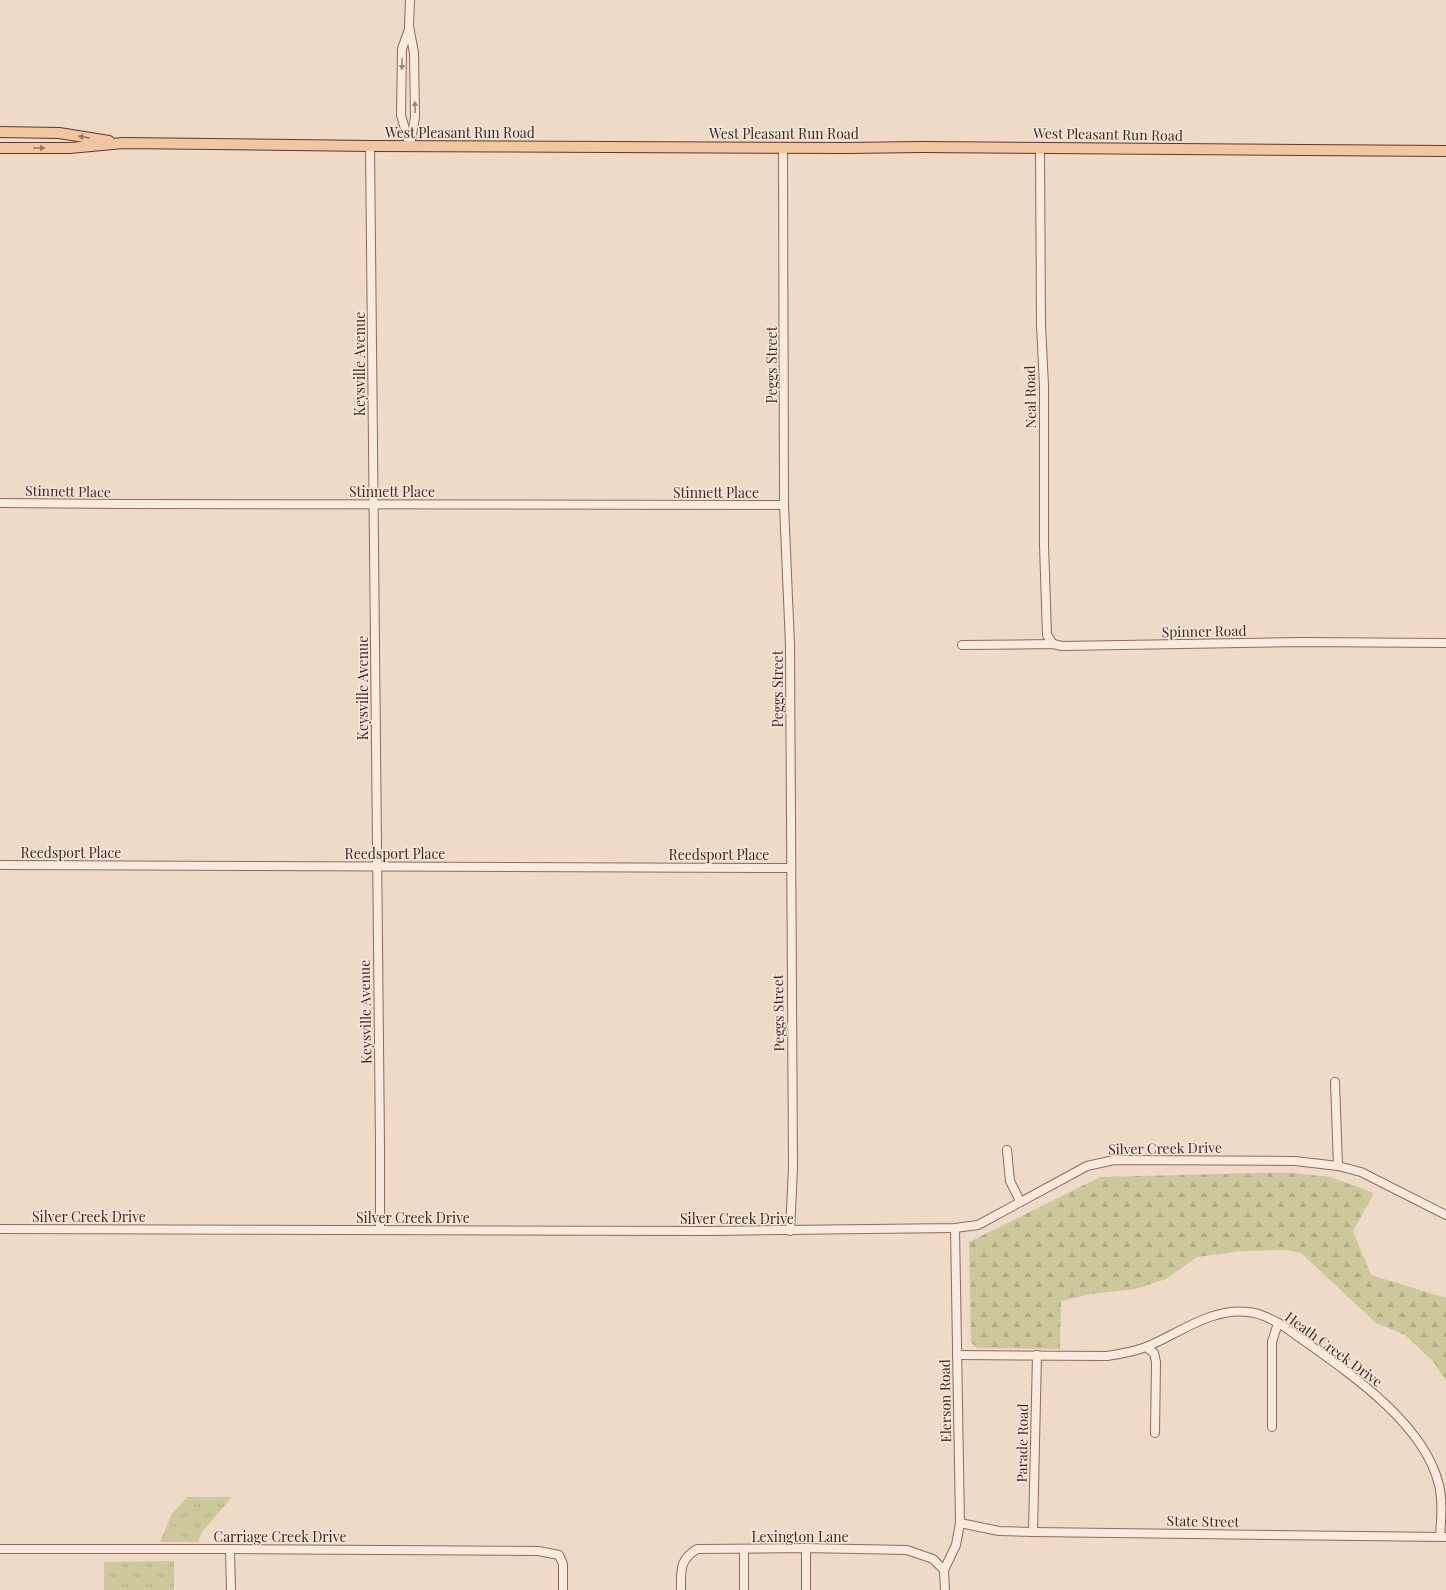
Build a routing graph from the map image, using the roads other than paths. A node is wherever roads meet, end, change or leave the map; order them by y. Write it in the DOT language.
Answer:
graph roads {
  1 [pos="410,0"];
  2 [pos="410,26"];
  3 [pos="0,132"];
  4 [pos="123,143"];
  5 [pos="370,146"];
  6 [pos="410,146"];
  7 [pos="783,147"];
  8 [pos="0,148"];
  9 [pos="1040,148"];
  10 [pos="1446,151"];
  11 [pos="0,503"];
  12 [pos="373,504"];
  13 [pos="784,505"];
  14 [pos="1446,643"];
  15 [pos="962,644"];
  16 [pos="1053,644"];
  17 [pos="0,865"];
  18 [pos="376,865"];
  19 [pos="790,868"];
  20 [pos="1334,1082"];
  21 [pos="1007,1150"];
  22 [pos="1338,1166"];
  23 [pos="1020,1201"];
  24 [pos="1446,1215"];
  25 [pos="955,1228"];
  26 [pos="0,1230"];
  27 [pos="380,1230"];
  28 [pos="790,1231"];
  29 [pos="1278,1323"];
  30 [pos="1146,1347"];
  31 [pos="957,1355"];
  32 [pos="1036,1355"];
  33 [pos="1272,1427"];
  34 [pos="1155,1433"];
  35 [pos="960,1524"];
  36 [pos="1033,1532"];
  37 [pos="1443,1537"];
  38 [pos="806,1548"];
  39 [pos="0,1549"];
  40 [pos="230,1549"];
  41 [pos="744,1549"];
  42 [pos="944,1570"];
  43 [pos="231,1590"];
  44 [pos="563,1590"];
  45 [pos="681,1590"];
  46 [pos="744,1590"];
  47 [pos="806,1590"];
  48 [pos="945,1590"];
  1 -- 2 [label="street"];
  6 -- 2 [label="street, one-way"];
  2 -- 6 [label="street, one-way"];
  4 -- 3 [label="main road, West Pleasant Run Road, one-way"];
  4 -- 5 [label="main road, West Pleasant Run Road"];
  8 -- 4 [label="main road, West Pleasant Run Road, one-way"];
  5 -- 6 [label="main road, West Pleasant Run Road"];
  5 -- 12 [label="street, Keysville Avenue"];
  6 -- 7 [label="main road, West Pleasant Run Road"];
  7 -- 9 [label="main road, West Pleasant Run Road"];
  7 -- 13 [label="street, Peggs Street"];
  9 -- 10 [label="main road, West Pleasant Run Road"];
  9 -- 16 [label="street, Neal Road"];
  11 -- 12 [label="street, Stinnett Place"];
  12 -- 13 [label="street, Stinnett Place"];
  12 -- 18 [label="street, Keysville Avenue"];
  13 -- 19 [label="street, Peggs Street"];
  14 -- 16 [label="street, Spinner Road"];
  15 -- 16 [label="street, Spinner Road"];
  17 -- 18 [label="street, Reedsport Place"];
  18 -- 19 [label="street, Reedsport Place"];
  18 -- 27 [label="street, Keysville Avenue"];
  19 -- 28 [label="street, Peggs Street"];
  20 -- 22 [label="street"];
  21 -- 23 [label="street"];
  22 -- 23 [label="street, Silver Creek Drive"];
  22 -- 24 [label="street, Silver Creek Drive"];
  23 -- 25 [label="street, Silver Creek Drive"];
  25 -- 28 [label="street, Silver Creek Drive"];
  25 -- 31 [label="street, Elerson Road"];
  26 -- 27 [label="street, Silver Creek Drive"];
  27 -- 28 [label="street, Silver Creek Drive"];
  29 -- 30 [label="street, Heath Creek Drive"];
  29 -- 33 [label="street"];
  29 -- 37 [label="street, Heath Creek Drive"];
  30 -- 32 [label="street, Heath Creek Drive"];
  30 -- 34 [label="street"];
  31 -- 32 [label="street, Heath Creek Drive"];
  31 -- 35 [label="street, Elerson Road"];
  32 -- 36 [label="street, Parade Road"];
  35 -- 36 [label="street, State Street"];
  35 -- 42 [label="street, Elerson Road"];
  36 -- 37 [label="street, State Street"];
  38 -- 41 [label="street, Lexington Lane"];
  38 -- 42 [label="street, Lexington Lane"];
  38 -- 47 [label="street"];
  39 -- 40 [label="street, Carriage Creek Drive"];
  40 -- 43 [label="street"];
  40 -- 44 [label="street, Carriage Creek Drive"];
  41 -- 45 [label="street, Lexington Lane"];
  41 -- 46 [label="street"];
  42 -- 48 [label="street"];
}
